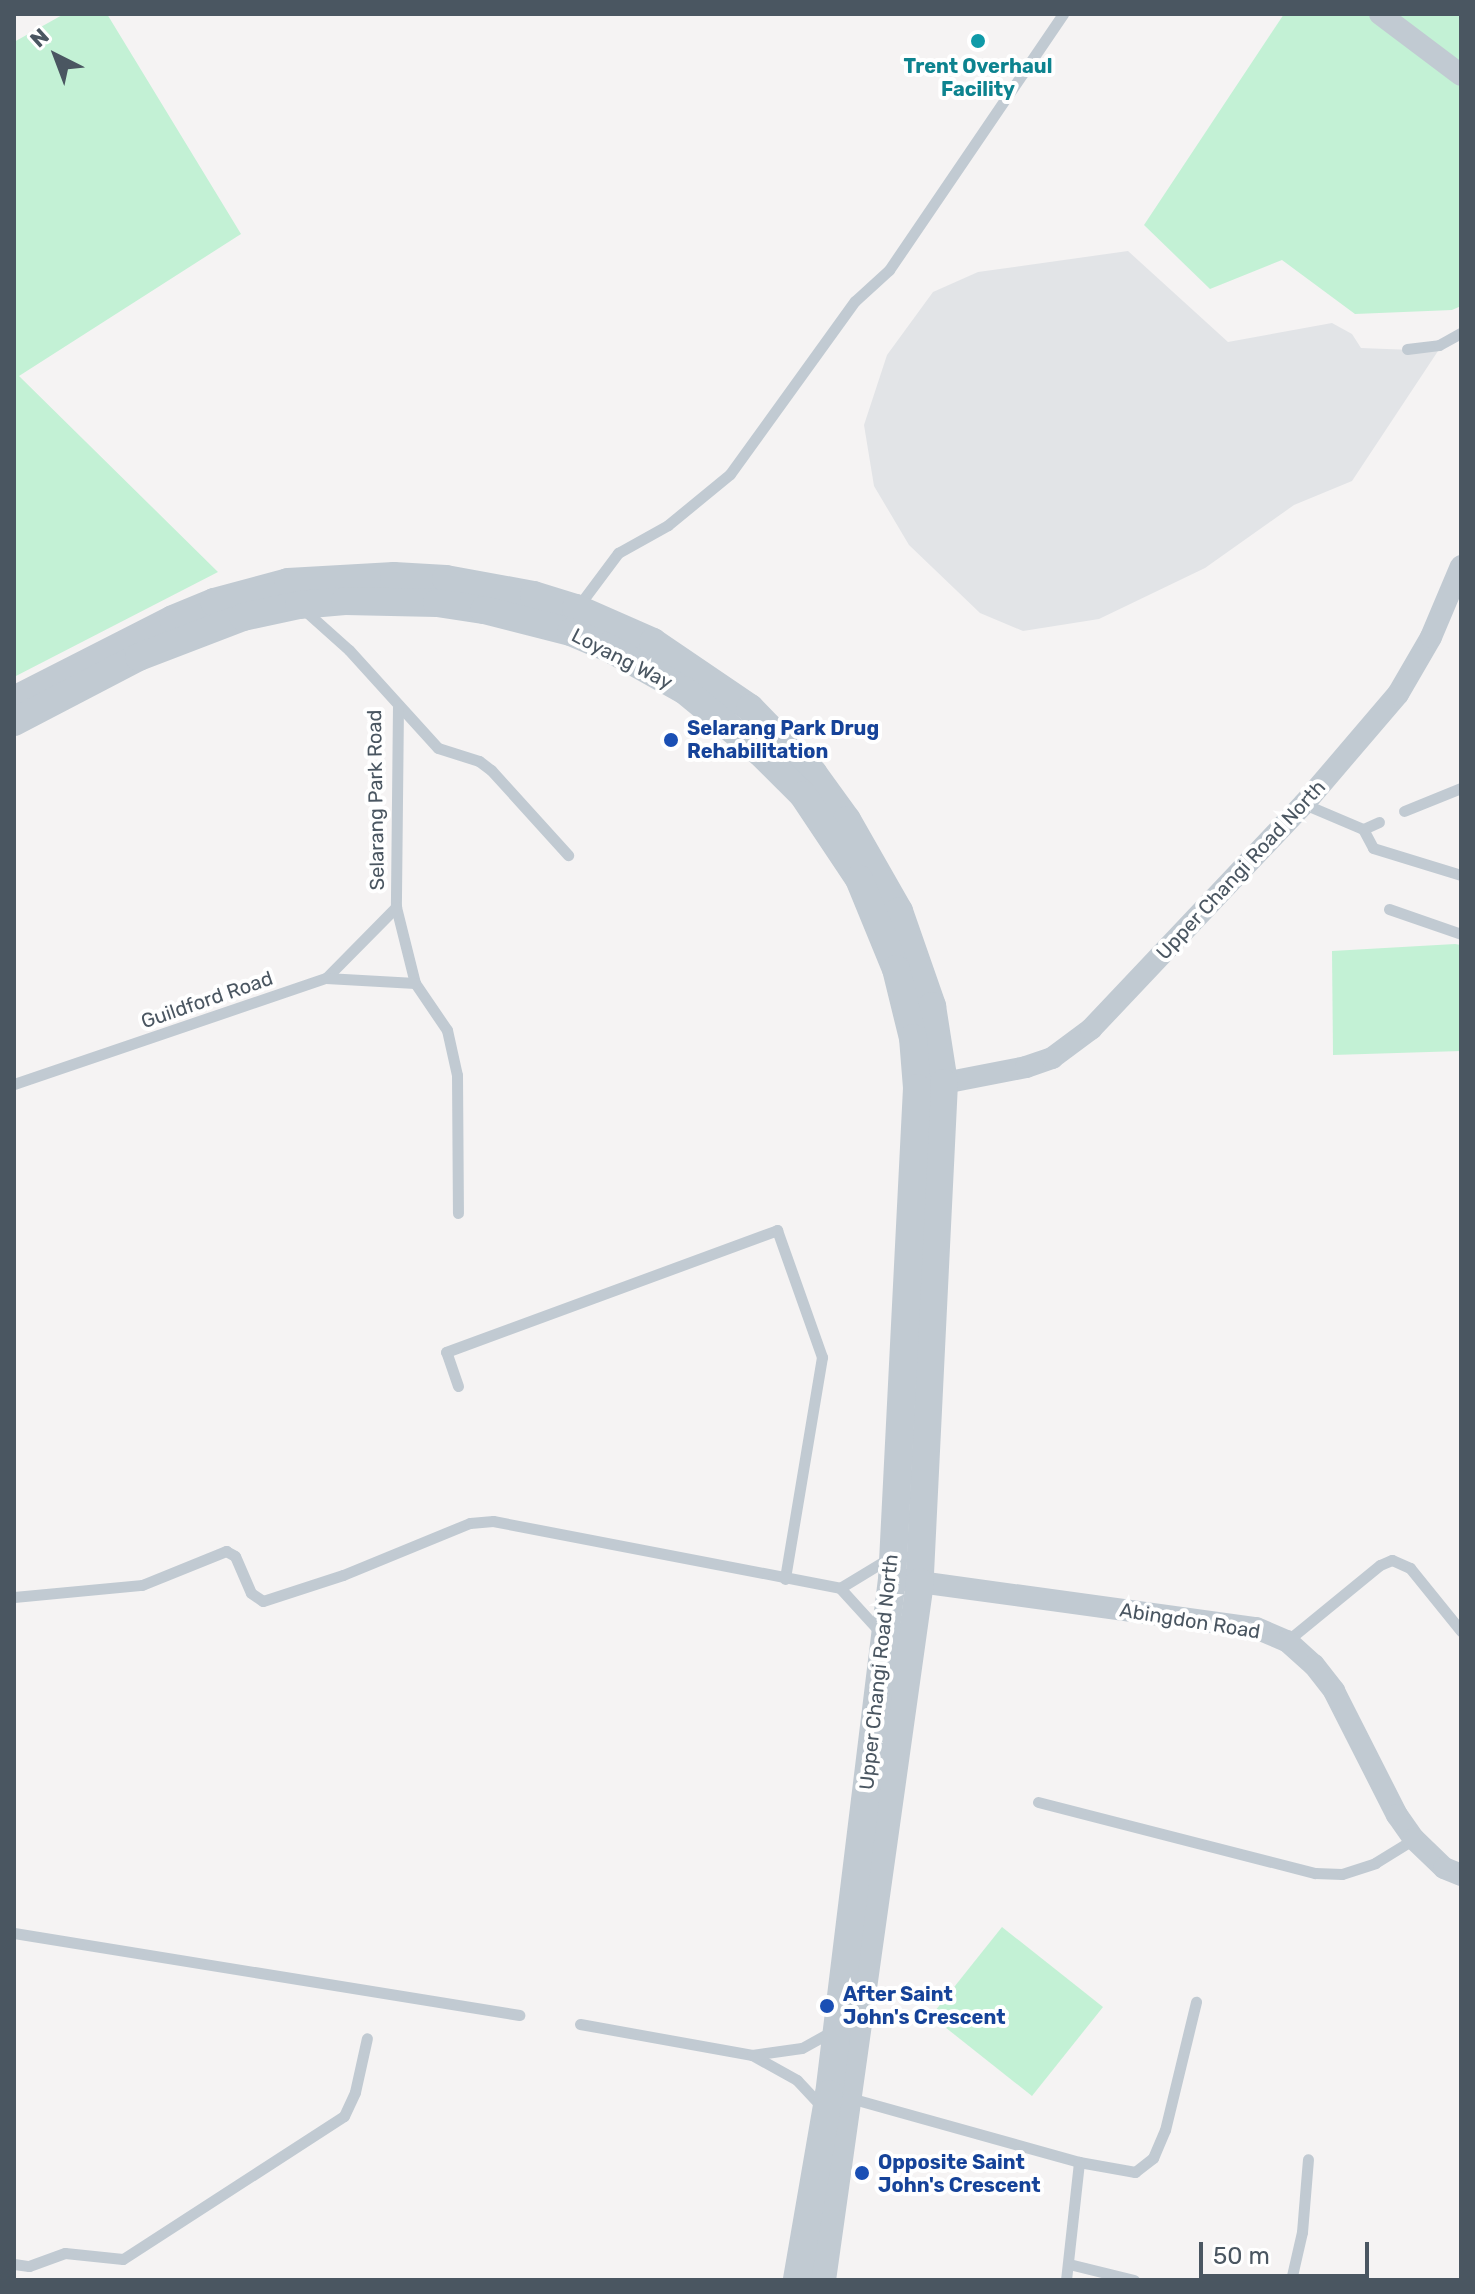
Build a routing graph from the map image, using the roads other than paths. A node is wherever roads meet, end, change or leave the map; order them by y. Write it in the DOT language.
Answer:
graph roads {
  1 [pos="1063,14"];
  2 [pos="1380,14"];
  3 [pos="1461,75"];
  4 [pos="1461,333"];
  5 [pos="1407,349"];
  6 [pos="1461,566"];
  7 [pos="299,605"];
  8 [pos="576,608"];
  9 [pos="14,700"];
  10 [pos="398,705"];
  11 [pos="14,722"];
  12 [pos="1461,788"];
  13 [pos="1304,804"];
  14 [pos="1404,811"];
  15 [pos="1379,822"];
  16 [pos="1363,829"];
  17 [pos="568,855"];
  18 [pos="1461,875"];
  19 [pos="396,907"];
  20 [pos="1389,909"];
  21 [pos="1461,934"];
  22 [pos="326,978"];
  23 [pos="415,983"];
  24 [pos="939,1040"];
  25 [pos="14,1084"];
  26 [pos="931,1086"];
  27 [pos="458,1213"];
  28 [pos="458,1386"];
  29 [pos="901,1572"];
  30 [pos="785,1579"];
  31 [pos="840,1588"];
  32 [pos="14,1597"];
  33 [pos="1461,1631"];
  34 [pos="885,1636"];
  35 [pos="1287,1641"];
  36 [pos="1038,1802"];
  37 [pos="1414,1839"];
  38 [pos="1461,1875"];
  39 [pos="14,1933"];
  40 [pos="1196,2002"];
  41 [pos="519,2015"];
  42 [pos="580,2024"];
  43 [pos="837,2028"];
  44 [pos="367,2038"];
  45 [pos="752,2055"];
  46 [pos="835,2101"];
  47 [pos="1308,2159"];
  48 [pos="1079,2162"];
  49 [pos="14,2264"];
  50 [pos="1069,2264"];
  51 [pos="797,2280"];
  52 [pos="822,2280"];
  53 [pos="1066,2280"];
  54 [pos="1134,2280"];
  55 [pos="1291,2280"];
  1 -- 8 [label="lane"];
  2 -- 3 [label="street"];
  4 -- 5 [label="lane"];
  6 -- 13 [label="street, Upper Changi Road North"];
  7 -- 10 [label="lane, Selarang Park Road"];
  7 -- 11 [label="street, Loyang Way"];
  7 -- 26 [label="street, Loyang Way"];
  8 -- 9 [label="street, Loyang Way"];
  8 -- 24 [label="street, Loyang Way"];
  10 -- 17 [label="lane"];
  10 -- 19 [label="lane, Selarang Park Road"];
  12 -- 14 [label="lane"];
  13 -- 16 [label="lane"];
  13 -- 26 [label="street, Upper Changi Road North"];
  15 -- 16 [label="lane"];
  16 -- 18 [label="lane"];
  19 -- 22 [label="lane"];
  19 -- 23 [label="lane, Selarang Park Road"];
  20 -- 21 [label="lane"];
  22 -- 23 [label="lane, Guildford Road"];
  22 -- 25 [label="lane, Guildford Road"];
  23 -- 27 [label="lane"];
  24 -- 26 [label="street, Upper Changi Road North"];
  26 -- 29 [label="street, Upper Changi Road North"];
  28 -- 30 [label="lane"];
  29 -- 31 [label="lane"];
  29 -- 34 [label="street, Upper Changi Road North"];
  29 -- 35 [label="street, Abingdon Road"];
  29 -- 46 [label="street, Upper Changi Road North"];
  30 -- 31 [label="lane"];
  30 -- 32 [label="lane"];
  31 -- 34 [label="lane"];
  33 -- 35 [label="lane"];
  34 -- 43 [label="street, Upper Changi Road North"];
  35 -- 37 [label="street, Abingdon Road"];
  36 -- 37 [label="lane"];
  37 -- 38 [label="street, Abingdon Road"];
  39 -- 41 [label="lane"];
  40 -- 48 [label="lane"];
  42 -- 45 [label="lane"];
  43 -- 45 [label="lane"];
  43 -- 46 [label="street, Upper Changi Road North"];
  44 -- 49 [label="lane"];
  45 -- 46 [label="lane"];
  46 -- 48 [label="lane"];
  46 -- 51 [label="street, Upper Changi Road North"];
  46 -- 52 [label="street, Upper Changi Road North"];
  47 -- 55 [label="lane"];
  48 -- 50 [label="lane"];
  50 -- 53 [label="lane"];
  50 -- 54 [label="lane"];
}
